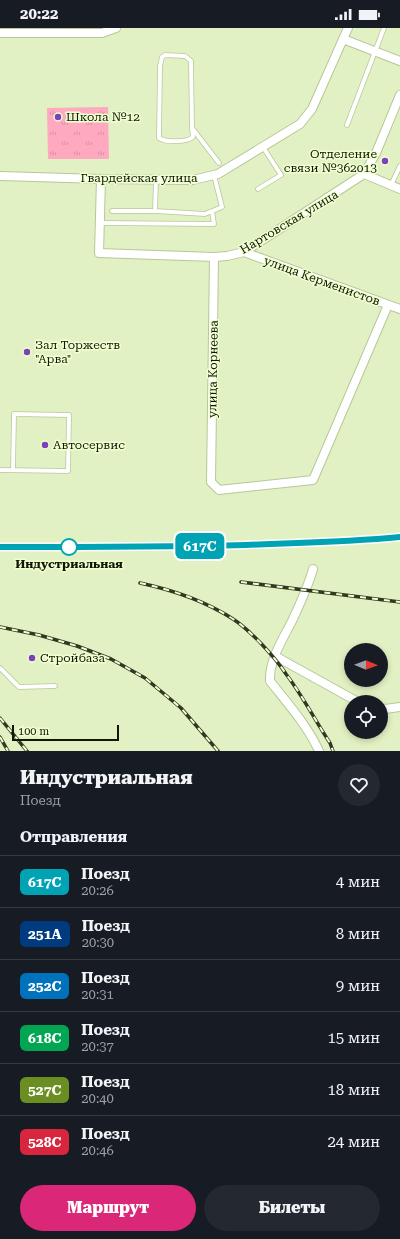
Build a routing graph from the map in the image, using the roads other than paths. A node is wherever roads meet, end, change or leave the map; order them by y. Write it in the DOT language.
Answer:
graph roads {
  1 [pos="116,28"];
  2 [pos="348,28"];
  3 [pos="384,28"];
  4 [pos="0,33"];
  5 [pos="343,39"];
  6 [pos="376,51"];
  7 [pos="400,60"];
  8 [pos="400,95"];
  9 [pos="347,125"];
  10 [pos="192,128"];
  11 [pos="263,146"];
  12 [pos="219,163"];
  13 [pos="400,166"];
  14 [pos="364,174"];
  15 [pos="214,175"];
  16 [pos="0,176"];
  17 [pos="101,179"];
  18 [pos="156,180"];
  19 [pos="391,185"];
  20 [pos="258,189"];
  21 [pos="400,189"];
  22 [pos="112,211"];
  23 [pos="156,211"];
  24 [pos="212,211"];
  25 [pos="100,222"];
  26 [pos="244,252"];
  27 [pos="214,257"];
  28 [pos="388,305"];
  29 [pos="400,309"];
  30 [pos="0,470"];
  31 [pos="13,470"];
  32 [pos="313,569"];
  33 [pos="275,656"];
  34 [pos="0,668"];
  35 [pos="55,686"];
  36 [pos="345,695"];
  37 [pos="400,707"];
  38 [pos="388,709"];
  39 [pos="318,751"];
  1 -- 4 [label="street"];
  2 -- 5 [label="street, Гвардейская улица"];
  3 -- 6 [label="lane"];
  5 -- 6 [label="street"];
  5 -- 11 [label="street, Гвардейская улица"];
  6 -- 7 [label="street"];
  6 -- 9 [label="lane"];
  8 -- 14 [label="street, Нартовская улица"];
  10 -- 10 [label="lane"];
  10 -- 12 [label="lane"];
  11 -- 15 [label="street, Гвардейская улица"];
  11 -- 20 [label="lane"];
  13 -- 19 [label="lane"];
  14 -- 19 [label="street"];
  14 -- 26 [label="street, Нартовская улица"];
  15 -- 18 [label="street, Гвардейская улица"];
  15 -- 24 [label="lane"];
  16 -- 17 [label="street, Гвардейская улица"];
  17 -- 18 [label="street, Гвардейская улица"];
  17 -- 25 [label="street, Нартовская улица"];
  18 -- 23 [label="lane"];
  19 -- 21 [label="street"];
  22 -- 23 [label="lane"];
  23 -- 24 [label="lane"];
  24 -- 25 [label="lane"];
  25 -- 27 [label="street, Нартовская улица"];
  26 -- 27 [label="street, Нартовская улица"];
  26 -- 28 [label="street, улица Керменистов"];
  27 -- 28 [label="street, улица Корнеева"];
  28 -- 29 [label="street, улица Керменистов"];
  30 -- 31 [label="lane"];
  31 -- 31 [label="lane"];
  32 -- 33 [label="street"];
  33 -- 36 [label="street"];
  33 -- 39 [label="street"];
  34 -- 35 [label="lane"];
  37 -- 38 [label="street"];
}
